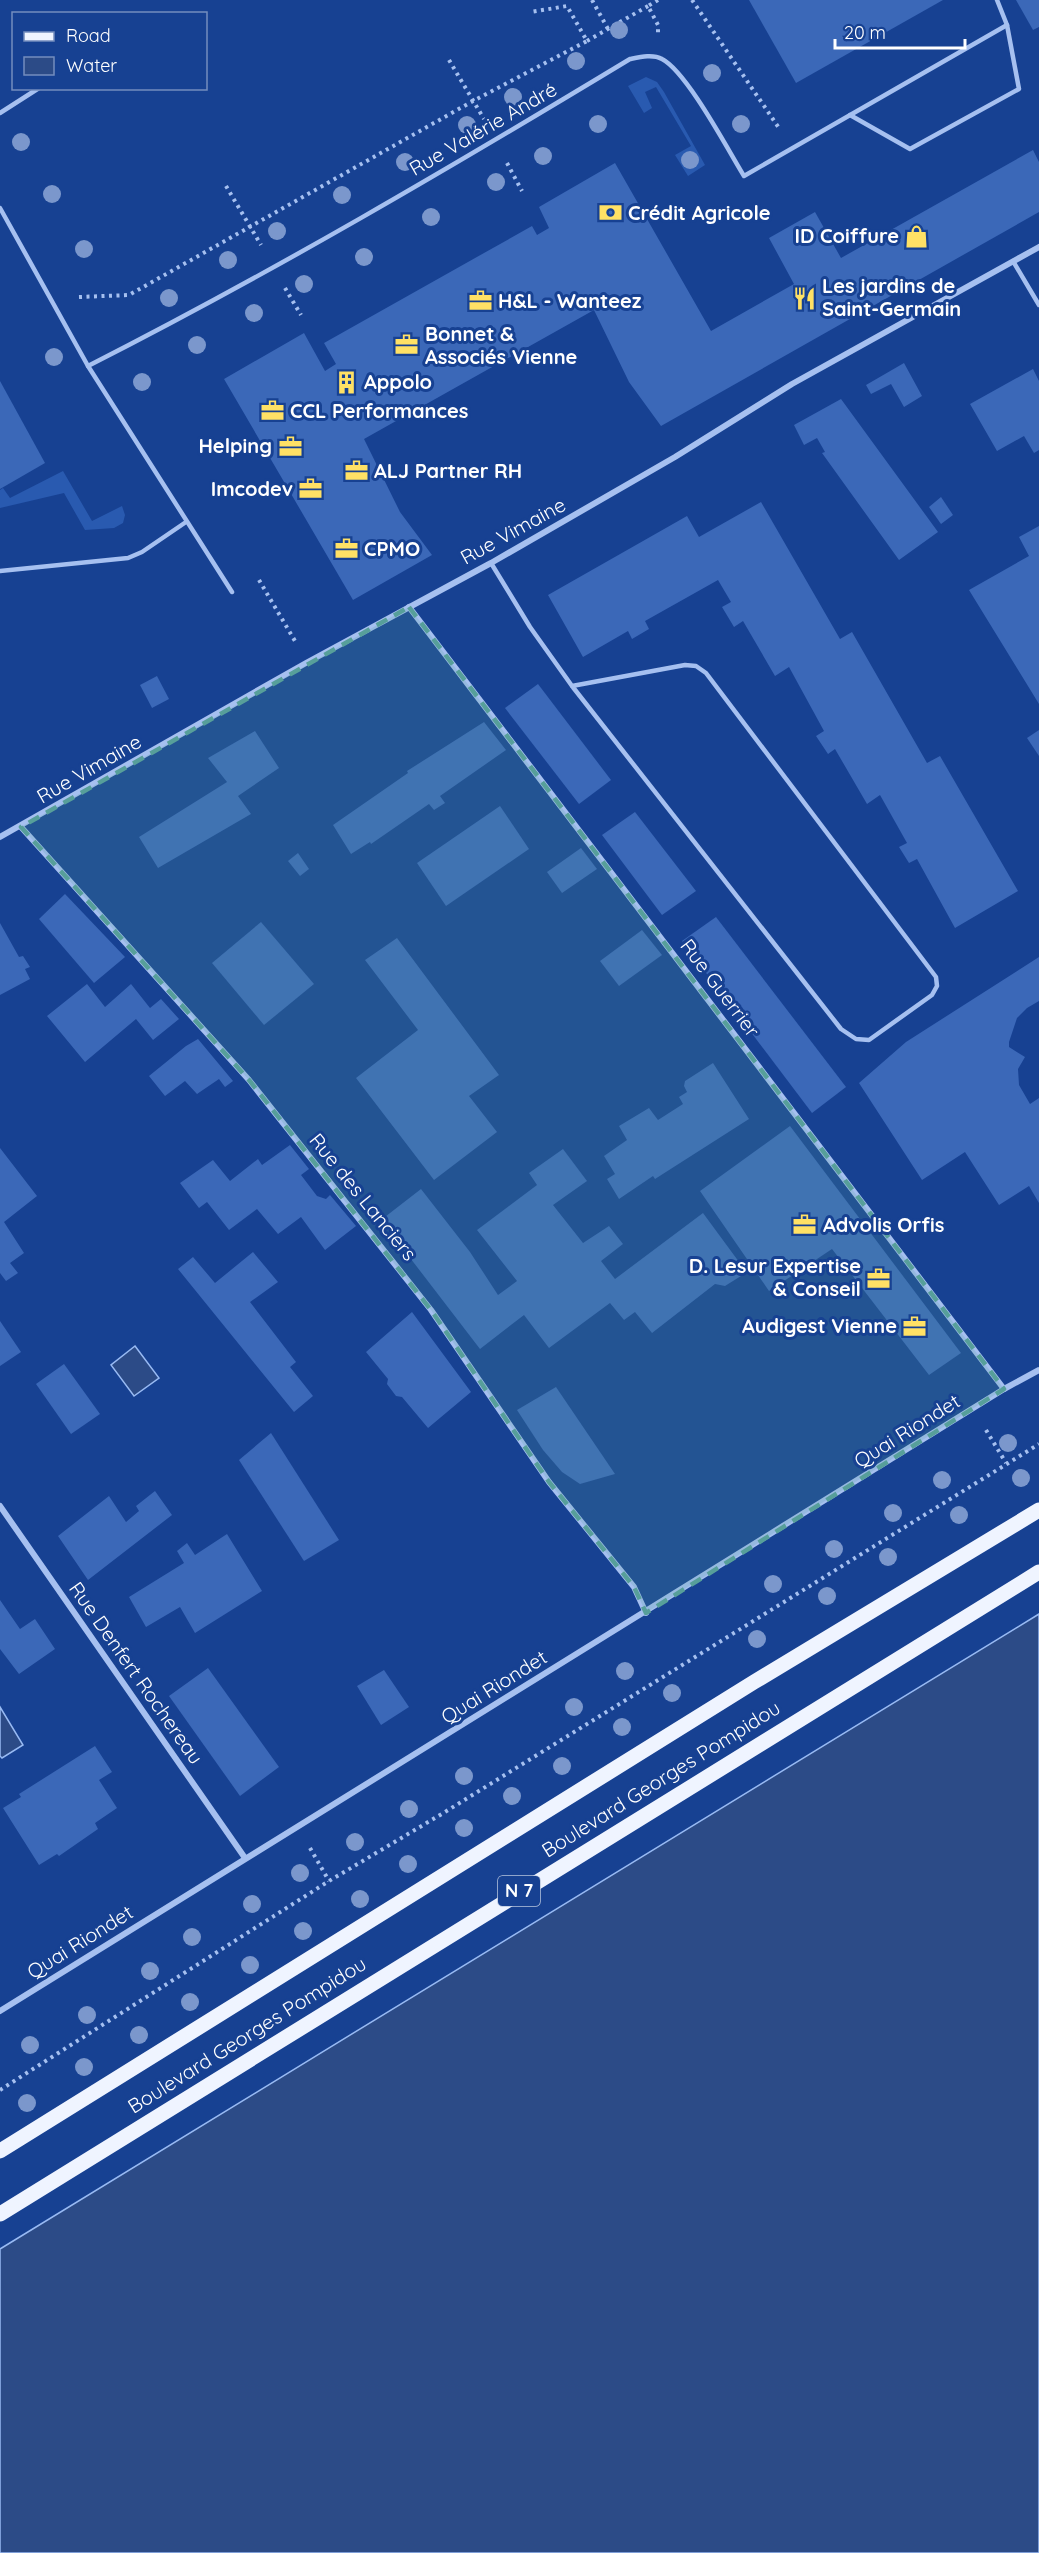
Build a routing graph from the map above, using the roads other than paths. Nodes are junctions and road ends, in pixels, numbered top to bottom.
1 (997, 0) edge
2 (1007, 25) junction
3 (36, 90) edge
4 (0, 113) edge
5 (850, 115) junction
6 (0, 208) edge
7 (1039, 247) edge
8 (1013, 261) junction
9 (1039, 305) edge
10 (88, 366) junction
11 (186, 522) junction
12 (491, 563) junction
13 (0, 571) edge
14 (232, 592) dead end
15 (409, 607) junction
16 (572, 686) junction
17 (21, 827) junction
18 (0, 837) edge
19 (1039, 1370) edge
20 (1004, 1389) junction
21 (0, 1506) edge
22 (1039, 1510) edge
23 (1039, 1572) edge
24 (646, 1613) junction
25 (245, 1858) junction
26 (0, 2011) edge
27 (0, 2151) edge
28 (0, 2214) edge

1 - 2 lane
2 - 5 lane
2 - 5 lane
3 - 4 lane
5 - 10 lane, Rue Valérie André
6 - 10 lane
7 - 8 street, Rue Vimaine
8 - 9 lane
8 - 12 street, Rue Vimaine
10 - 11 lane
11 - 13 lane
11 - 14 lane
12 - 15 street, Rue Vimaine
12 - 16 lane
15 - 17 street, Rue Vimaine
15 - 20 street, Rue Guerrier
16 - 16 lane
17 - 18 street, Rue Vimaine
17 - 24 street, Rue des Lanciers
19 - 20 street, Quai Riondet
20 - 24 street, Quai Riondet
21 - 25 street, Rue Denfert Rochereau
22 - 27 main road, Boulevard Georges Pompidou / N 7
23 - 28 main road, Boulevard Georges Pompidou / N 7
24 - 25 street, Quai Riondet
25 - 26 street, Quai Riondet

